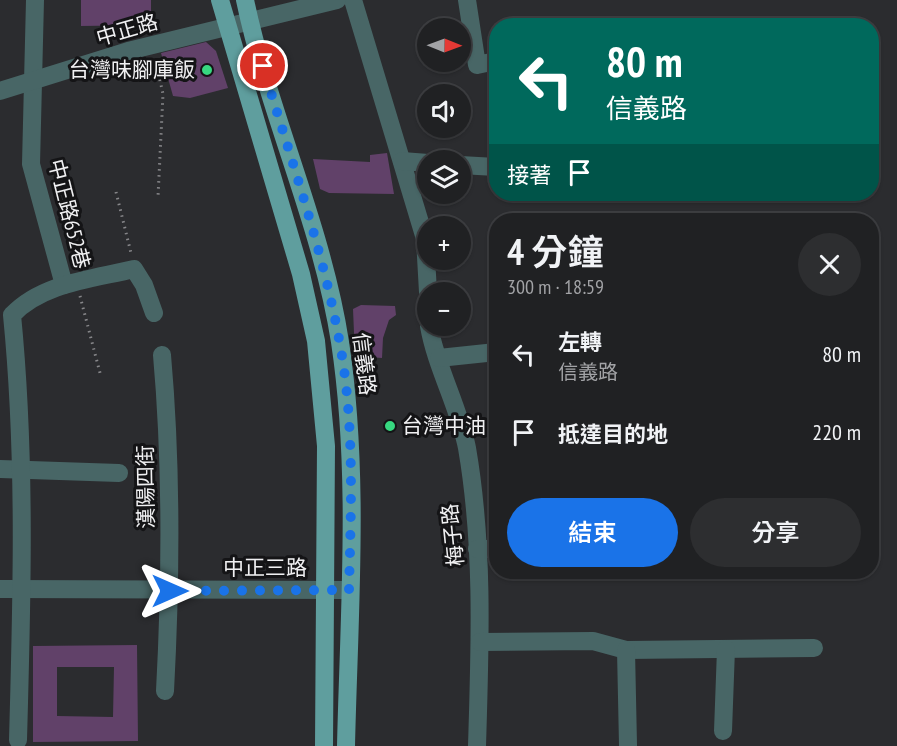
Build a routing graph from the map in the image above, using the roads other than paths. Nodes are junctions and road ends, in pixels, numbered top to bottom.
1 (35, 0) edge
2 (220, 0) edge
3 (245, 0) edge
4 (337, 0) edge
5 (352, 0) edge
6 (467, 0) edge
7 (318, 2) edge
8 (249, 21) junction
9 (228, 26) junction
10 (489, 62) edge
11 (33, 82) junction
12 (0, 91) edge
13 (402, 161) junction
14 (417, 162) edge
15 (471, 166) edge
16 (489, 167) edge
17 (428, 282) edge
18 (70, 284) junction
19 (154, 313) dead end
20 (432, 336) edge
21 (489, 353) edge
22 (162, 355) dead end
23 (439, 358) junction
24 (0, 469) edge
25 (20, 470) junction
26 (119, 473) dead end
27 (477, 549) junction
28 (489, 549) edge
29 (0, 588) edge
30 (22, 589) junction
31 (349, 590) junction
32 (170, 591) junction
33 (324, 591) junction
34 (480, 642) junction
35 (814, 648) dead end
36 (726, 649) junction
37 (626, 650) junction
38 (165, 691) dead end
39 (723, 731) dead end
40 (18, 740) dead end
41 (628, 745) edge
42 (324, 746) edge
43 (346, 746) edge
44 (477, 746) edge

1 - 11 street, 中正路652巷
2 - 9 main road
3 - 8 main road, 信義路
4 - 7 street, 中正路
5 - 13 street
6 - 10 street
7 - 8 street, 中正路
8 - 9 street, 中正路
8 - 31 main road, 信義路
9 - 11 street, 中正路
9 - 33 main road
11 - 12 street, 中正路
11 - 18 street, 中正路652巷
13 - 14 street
13 - 17 street
15 - 16 street
18 - 19 street
18 - 25 street
20 - 23 street, 梅子路
21 - 23 street
22 - 32 street, 漢陽四街
23 - 27 street, 梅子路
24 - 25 street
25 - 26 street
25 - 30 street
27 - 28 street
27 - 34 street, 梅子路
29 - 30 street, 中正三路
30 - 32 street, 中正三路
30 - 40 street
31 - 33 street, 中正三路
31 - 43 main road, 信義路
32 - 33 street, 中正三路
32 - 38 street, 漢陽四街
33 - 42 main road
34 - 37 street
34 - 44 street, 梅子路
35 - 36 street
36 - 37 street
36 - 39 street
37 - 41 street

